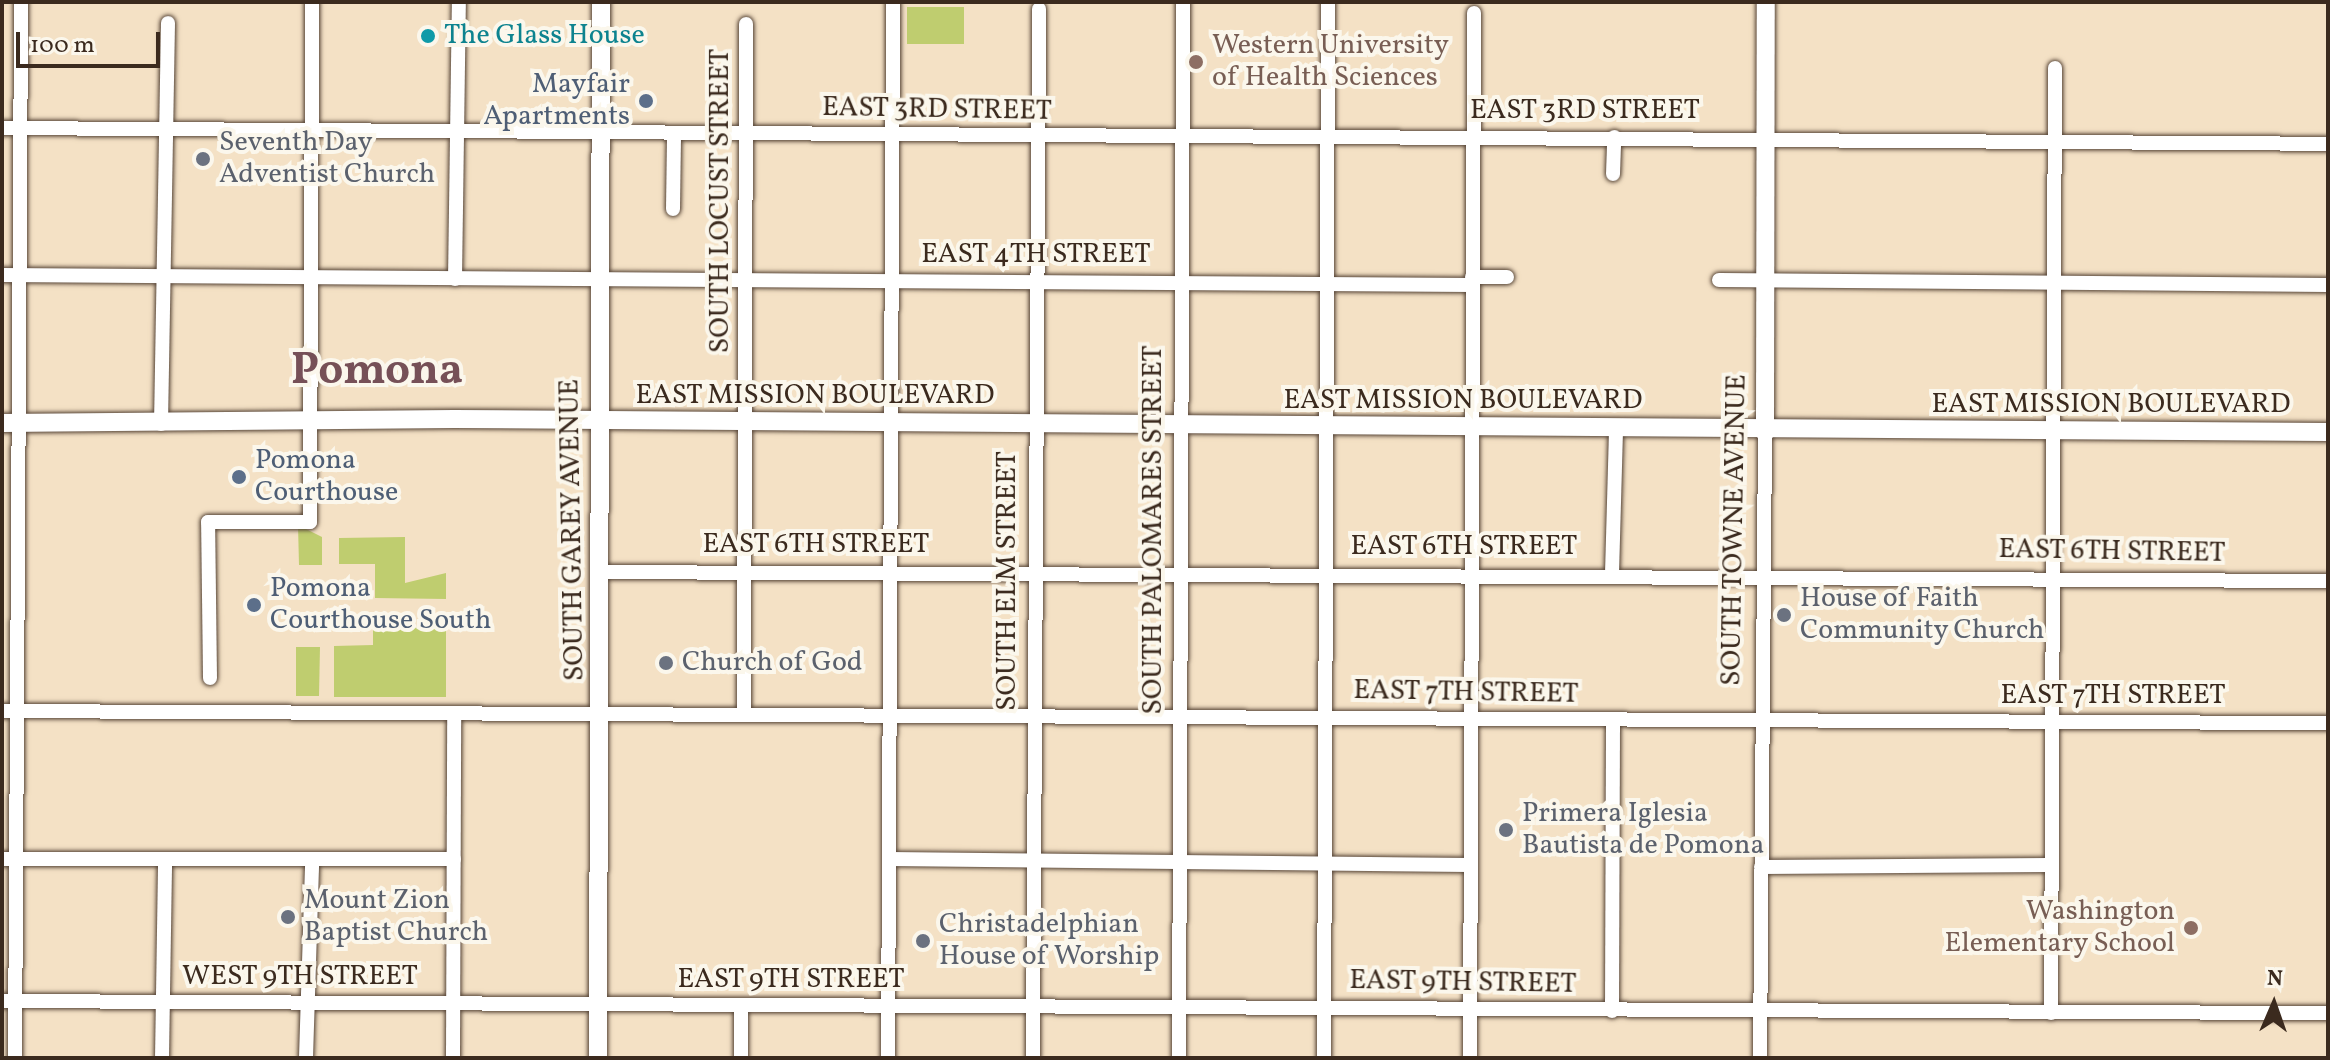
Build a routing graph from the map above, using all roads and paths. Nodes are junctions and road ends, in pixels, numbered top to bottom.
1 (21, 2) edge
2 (312, 2) edge
3 (459, 2) edge
4 (601, 2) edge
5 (893, 2) edge
6 (1183, 2) edge
7 (1328, 2) edge
8 (1766, 2) edge
9 (1039, 9) dead end
10 (1474, 13) dead end
11 (168, 23) dead end
12 (746, 24) dead end
13 (2055, 68) dead end
14 (168, 127) junction
15 (2, 128) edge
16 (19, 128) junction
17 (311, 130) junction
18 (456, 131) junction
19 (674, 134) junction
20 (748, 134) junction
21 (601, 135) junction
22 (891, 135) junction
23 (1327, 136) junction
24 (1472, 136) junction
25 (1039, 137) junction
26 (1614, 137) junction
27 (1765, 138) junction
28 (1183, 139) junction
29 (2054, 140) junction
30 (2328, 144) edge
31 (1613, 174) dead end
32 (673, 209) dead end
33 (2, 275) edge
34 (22, 276) junction
35 (164, 277) junction
36 (1507, 277) dead end
37 (311, 278) junction
38 (455, 279) junction
39 (1765, 279) junction
40 (600, 280) junction
41 (890, 280) junction
42 (1719, 280) dead end
43 (1037, 281) junction
44 (1472, 281) junction
45 (747, 282) junction
46 (1182, 282) junction
47 (2052, 282) junction
48 (1326, 284) junction
49 (2328, 285) edge
50 (598, 421) junction
51 (11, 423) edge
52 (161, 424) junction
53 (311, 424) junction
54 (749, 425) junction
55 (1035, 425) junction
56 (1179, 425) junction
57 (888, 426) junction
58 (1471, 428) junction
59 (1327, 429) junction
60 (1616, 430) junction
61 (2328, 432) edge
62 (1765, 433) junction
63 (2054, 434) junction
64 (9, 566) edge
65 (747, 568) junction
66 (599, 572) junction
67 (889, 572) junction
68 (1036, 572) junction
69 (1178, 572) junction
70 (1326, 572) junction
71 (1471, 572) junction
72 (1612, 574) junction
73 (1764, 575) junction
74 (2053, 577) junction
75 (2328, 581) edge
76 (210, 678) dead end
77 (9, 711) edge
78 (454, 713) junction
79 (744, 714) junction
80 (603, 715) junction
81 (888, 716) junction
82 (1179, 716) junction
83 (1033, 717) junction
84 (1325, 717) junction
85 (1471, 719) junction
86 (1613, 720) junction
87 (1761, 720) junction
88 (2052, 722) junction
89 (2328, 723) edge
90 (10, 859) edge
91 (454, 859) junction
92 (889, 859) junction
93 (165, 860) junction
94 (1032, 861) junction
95 (312, 862) junction
96 (1180, 864) junction
97 (1323, 864) junction
98 (1469, 865) junction
99 (2049, 865) junction
100 (1761, 867) junction
101 (8, 1001) edge
102 (164, 1003) junction
103 (598, 1003) junction
104 (453, 1004) junction
105 (308, 1005) junction
106 (887, 1006) junction
107 (741, 1007) junction
108 (1034, 1007) junction
109 (1324, 1008) junction
110 (1179, 1010) junction
111 (1471, 1010) junction
112 (1612, 1011) junction
113 (1760, 1012) junction
114 (2051, 1013) junction
115 (2328, 1013) edge
116 (15, 1058) edge
117 (162, 1058) edge
118 (306, 1058) edge
119 (453, 1058) edge
120 (598, 1058) edge
121 (741, 1058) edge
122 (888, 1058) edge
123 (1033, 1058) edge
124 (1179, 1058) edge
125 (1324, 1058) edge
126 (1470, 1058) edge
127 (1760, 1058) edge

1 - 16 street
2 - 17 street
3 - 18 street
4 - 21 main road, SOUTH GAREY AVENUE
5 - 22 street
6 - 28 street, SOUTH PALOMARES STREET
7 - 23 street
8 - 27 main road, SOUTH TOWNE AVENUE
9 - 25 street, SOUTH ELM STREET
10 - 24 street
11 - 14 street
12 - 20 street, SOUTH LOCUST STREET
13 - 29 street
14 - 16 street, EAST 3RD STREET
14 - 17 street, EAST 3RD STREET
14 - 35 street
15 - 16 street, EAST 3RD STREET
16 - 34 street
17 - 18 street, EAST 3RD STREET
17 - 37 street
18 - 21 street, EAST 3RD STREET
18 - 38 street
19 - 20 street, EAST 3RD STREET
19 - 21 street, EAST 3RD STREET
19 - 32 street
20 - 22 street, EAST 3RD STREET
20 - 45 street, SOUTH LOCUST STREET
21 - 40 main road, SOUTH GAREY AVENUE
22 - 25 street, EAST 3RD STREET
22 - 41 street
23 - 24 street, EAST 3RD STREET
23 - 28 street, EAST 3RD STREET
23 - 48 street
24 - 26 street, EAST 3RD STREET
24 - 44 street
25 - 28 street, EAST 3RD STREET
25 - 43 street, SOUTH ELM STREET
26 - 27 street, EAST 3RD STREET
26 - 31 street
27 - 29 street, EAST 3RD STREET
27 - 39 main road, SOUTH TOWNE AVENUE
28 - 46 street, SOUTH PALOMARES STREET
29 - 30 street, EAST 3RD STREET
29 - 47 street
33 - 34 street, EAST 4TH STREET
34 - 35 street, EAST 4TH STREET
34 - 51 street
35 - 37 street, EAST 4TH STREET
35 - 52 street
36 - 44 street, EAST 4TH STREET
37 - 38 street, EAST 4TH STREET
37 - 53 street
38 - 40 street, EAST 4TH STREET
39 - 42 street
39 - 47 street
39 - 62 main road, SOUTH TOWNE AVENUE
40 - 45 street, EAST 4TH STREET
40 - 50 main road, SOUTH GAREY AVENUE
41 - 43 street, EAST 4TH STREET
41 - 45 street, EAST 4TH STREET
41 - 57 street
43 - 46 street, EAST 4TH STREET
43 - 55 street, SOUTH ELM STREET
44 - 48 street, EAST 4TH STREET
44 - 58 street
45 - 54 street, SOUTH LOCUST STREET
46 - 48 street, EAST 4TH STREET
46 - 56 street, SOUTH PALOMARES STREET
47 - 49 street
47 - 63 street
48 - 59 street
50 - 53 main road, EAST MISSION BOULEVARD
50 - 54 main road, EAST MISSION BOULEVARD
50 - 66 main road, SOUTH GAREY AVENUE
51 - 52 main road, EAST MISSION BOULEVARD
51 - 64 street
52 - 53 main road, EAST MISSION BOULEVARD
53 - 76 street
54 - 57 main road, EAST MISSION BOULEVARD
54 - 65 street, SOUTH LOCUST STREET
55 - 56 main road, EAST MISSION BOULEVARD
55 - 57 main road, EAST MISSION BOULEVARD
55 - 68 street, SOUTH ELM STREET
56 - 59 main road, EAST MISSION BOULEVARD
56 - 69 street, SOUTH PALOMARES STREET
57 - 67 street
58 - 59 main road, EAST MISSION BOULEVARD
58 - 60 main road, EAST MISSION BOULEVARD
58 - 71 street
59 - 70 street
60 - 62 main road, EAST MISSION BOULEVARD
60 - 72 street
61 - 63 main road, EAST MISSION BOULEVARD
62 - 63 main road, EAST MISSION BOULEVARD
62 - 73 street, SOUTH TOWNE AVENUE
63 - 74 street
64 - 77 street
65 - 66 street, EAST 6TH STREET
65 - 67 street, EAST 6TH STREET
65 - 79 street, SOUTH LOCUST STREET
66 - 80 main road, SOUTH GAREY AVENUE
67 - 68 street, EAST 6TH STREET
67 - 81 street
68 - 69 street, EAST 6TH STREET
68 - 83 street, SOUTH ELM STREET
69 - 70 street, EAST 6TH STREET
69 - 82 street, SOUTH PALOMARES STREET
70 - 71 street, EAST 6TH STREET
70 - 84 street
71 - 72 street, EAST 6TH STREET
71 - 85 street
72 - 73 street, EAST 6TH STREET
73 - 74 street, EAST 6TH STREET
73 - 87 street, SOUTH TOWNE AVENUE
74 - 75 street, EAST 6TH STREET
74 - 88 street
77 - 78 street, EAST 7TH STREET
77 - 90 street
78 - 80 street, EAST 7TH STREET
78 - 91 street
79 - 80 street, EAST 7TH STREET
79 - 81 street, EAST 7TH STREET
80 - 103 main road, SOUTH GAREY AVENUE
81 - 83 street, EAST 7TH STREET
81 - 92 street
82 - 83 street, EAST 7TH STREET
82 - 84 street, EAST 7TH STREET
82 - 96 street, SOUTH PALOMARES STREET
83 - 94 street, SOUTH ELM STREET
84 - 85 street, EAST 7TH STREET
84 - 97 street
85 - 86 street, EAST 7TH STREET
85 - 98 street
86 - 87 street, EAST 7TH STREET
86 - 112 street
87 - 88 street, EAST 7TH STREET
87 - 100 street, SOUTH TOWNE AVENUE
88 - 89 street, EAST 7TH STREET
88 - 99 street
90 - 93 street
90 - 101 street
91 - 95 street
91 - 104 street
92 - 94 street
92 - 106 street
93 - 95 street
93 - 102 street
94 - 96 street
94 - 108 street, SOUTH ELM STREET
95 - 105 street
96 - 97 street
96 - 110 street, SOUTH PALOMARES STREET
97 - 98 street
97 - 109 street
98 - 111 street
99 - 100 street
99 - 114 street
100 - 113 street, SOUTH TOWNE AVENUE
101 - 102 street, WEST 9TH STREET
101 - 116 street
102 - 105 street, WEST 9TH STREET
102 - 117 street
103 - 104 street, WEST 9TH STREET
103 - 107 street, EAST 9TH STREET
103 - 120 main road, SOUTH GAREY AVENUE
104 - 105 street, WEST 9TH STREET
104 - 119 street
105 - 118 street
106 - 107 street, EAST 9TH STREET
106 - 108 street, EAST 9TH STREET
106 - 122 street
107 - 121 street
108 - 110 street, EAST 9TH STREET
108 - 123 street, SOUTH ELM STREET
109 - 110 street, EAST 9TH STREET
109 - 111 street, EAST 9TH STREET
109 - 125 street
110 - 124 street, SOUTH PALOMARES STREET
111 - 112 street, EAST 9TH STREET
111 - 126 street
112 - 113 street, EAST 9TH STREET
113 - 114 street, EAST 9TH STREET
113 - 127 street, SOUTH TOWNE AVENUE
114 - 115 street, EAST 9TH STREET

